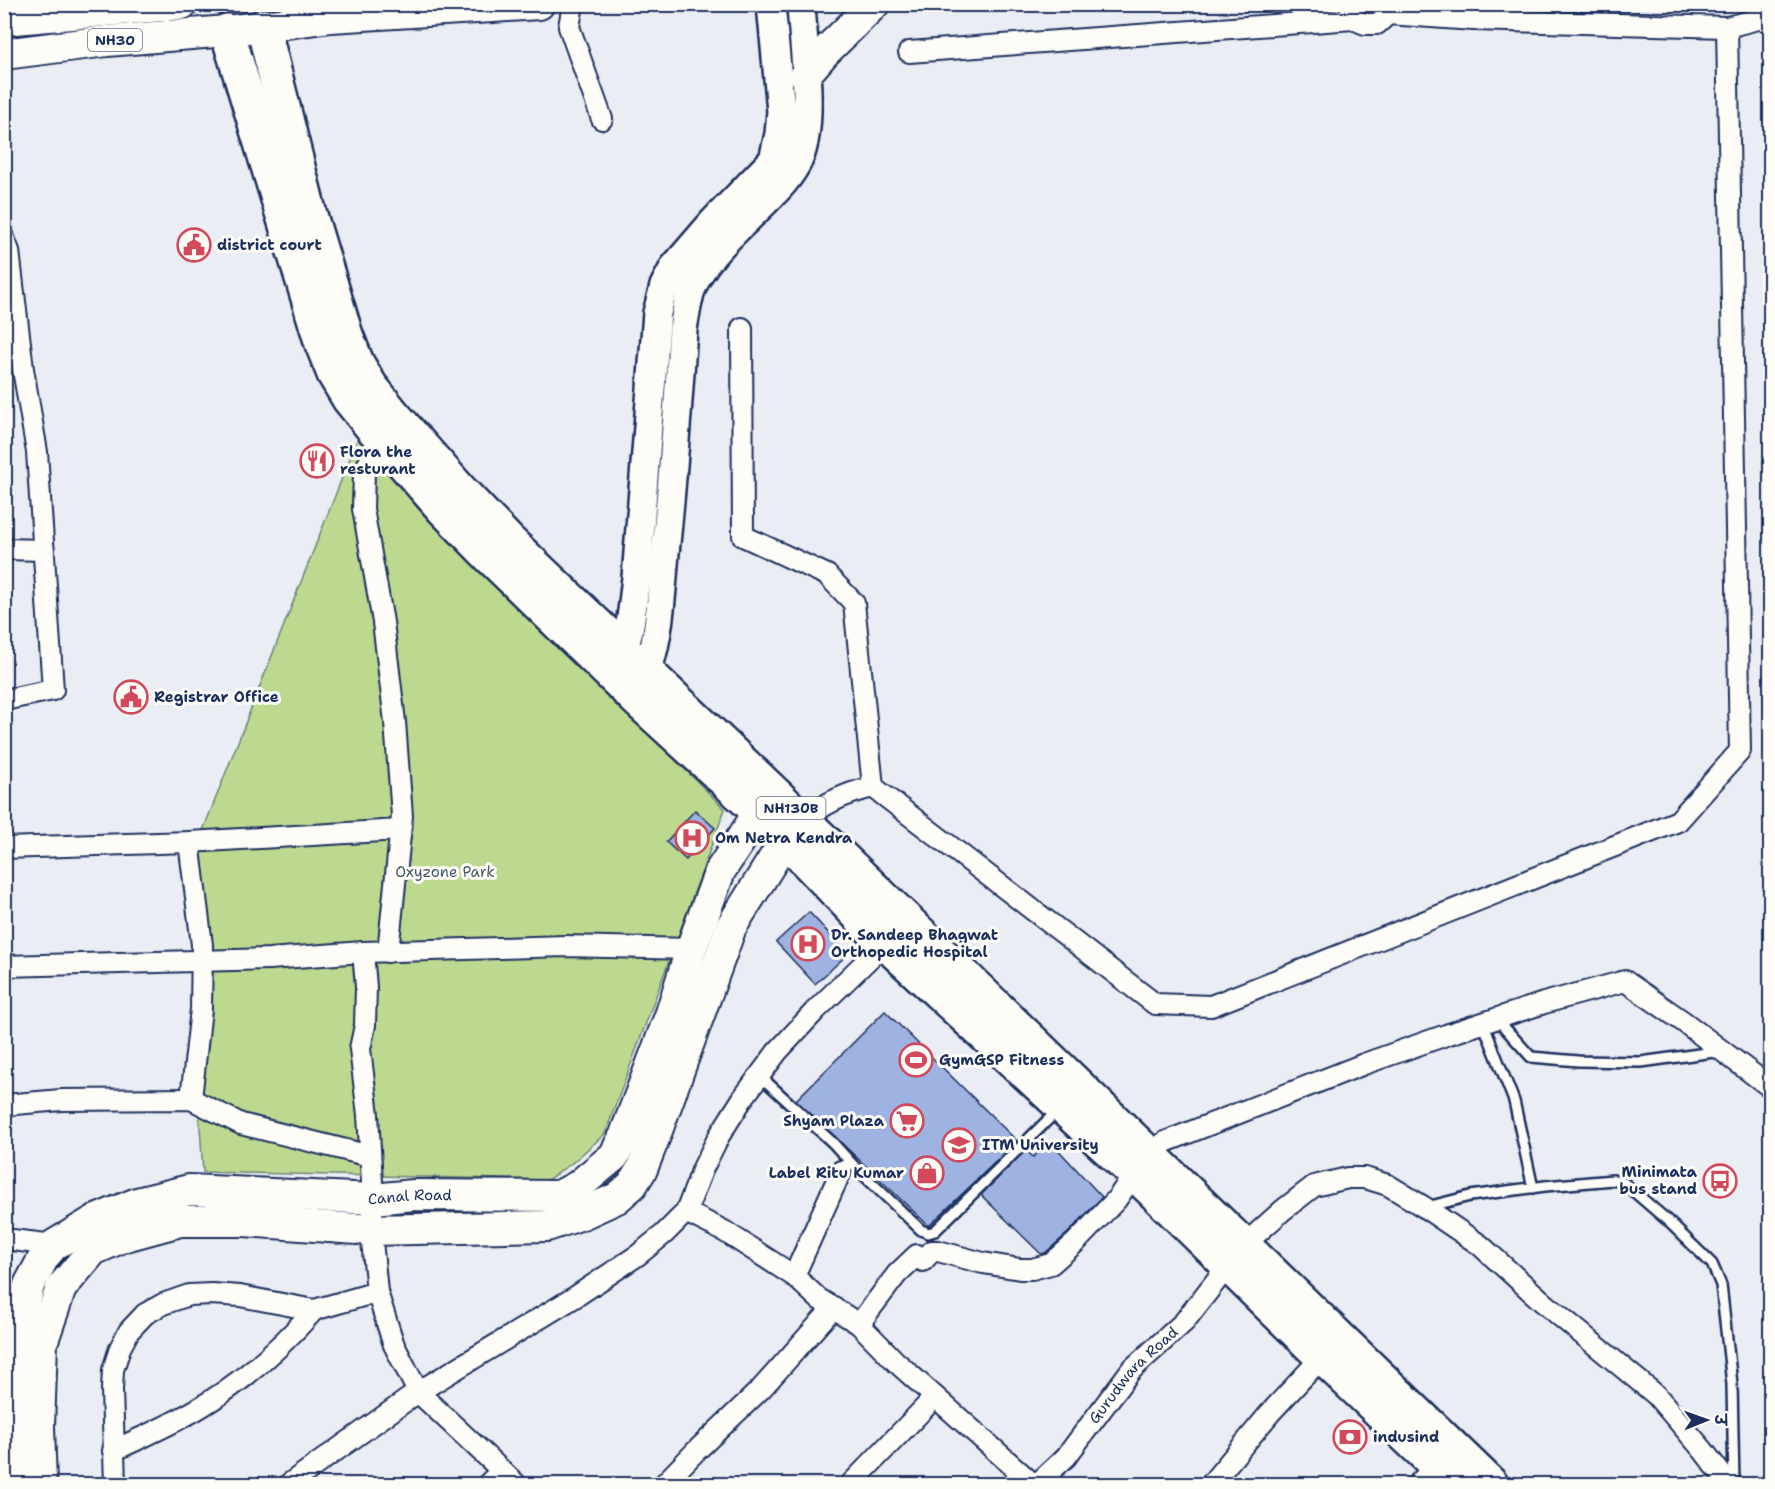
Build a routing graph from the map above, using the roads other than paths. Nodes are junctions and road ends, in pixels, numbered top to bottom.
1 (182, 4) edge
2 (539, 4) edge
3 (573, 4) edge
4 (771, 4) edge
5 (801, 4) edge
6 (874, 4) edge
7 (121, 7) edge
8 (1388, 9) edge
9 (1352, 12) edge
10 (4, 20) edge
11 (1770, 21) edge
12 (263, 26) junction
13 (1727, 27) junction
14 (227, 31) junction
15 (909, 52) dead end
16 (4, 54) edge
17 (805, 75) junction
18 (603, 119) dead end
19 (4, 238) edge
20 (742, 328) dead end
21 (397, 439) junction
22 (4, 549) edge
23 (44, 550) junction
24 (630, 675) junction
25 (4, 700) edge
26 (873, 787) junction
27 (767, 803) junction
28 (400, 830) junction
29 (795, 830) junction
30 (189, 842) junction
31 (4, 848) edge
32 (885, 943) junction
33 (691, 949) junction
34 (363, 952) junction
35 (388, 952) junction
36 (202, 961) junction
37 (4, 966) edge
38 (1490, 1021) junction
39 (1723, 1051) junction
40 (760, 1076) junction
41 (1770, 1087) edge
42 (191, 1099) junction
43 (4, 1105) edge
44 (1062, 1107) junction
45 (370, 1156) junction
46 (1141, 1164) junction
47 (841, 1171) dead end
48 (1533, 1188) junction
49 (373, 1199) junction
50 (1424, 1207) junction
51 (686, 1212) junction
52 (370, 1230) junction
53 (4, 1239) edge
54 (54, 1245) junction
55 (1236, 1255) junction
56 (794, 1276) junction
57 (377, 1292) junction
58 (834, 1307) junction
59 (314, 1310) junction
60 (859, 1324) junction
61 (1322, 1357) junction
62 (418, 1392) junction
63 (935, 1397) junction
64 (113, 1451) junction
65 (495, 1478) edge
66 (1437, 1478) edge
67 (13, 1482) edge
68 (41, 1485) edge
69 (115, 1485) edge
70 (289, 1485) edge
71 (516, 1485) edge
72 (664, 1485) edge
73 (851, 1485) edge
74 (1035, 1485) edge
75 (1211, 1485) edge
76 (1491, 1485) edge
77 (1729, 1485) edge
78 (1734, 1485) edge

1 - 7 main road, NH30
2 - 12 main road, NH30
3 - 18 street
4 - 24 street
5 - 17 street
6 - 17 main road
7 - 10 main road, NH30
8 - 9 street
8 - 13 street
9 - 15 street
11 - 13 street
12 - 14 main road, NH30
12 - 21 highway, NH130B
13 - 26 street
14 - 16 main road, NH30
14 - 21 highway, NH130B
17 - 24 street
19 - 23 street
20 - 26 street
21 - 24 highway, NH130B
21 - 28 street
22 - 23 street
23 - 25 street
24 - 27 highway, NH130B
26 - 29 street
27 - 29 highway, NH130B
27 - 33 main road, Canal Road
28 - 30 street
28 - 35 street
29 - 32 highway, NH130B
29 - 46 highway, NH130B
29 - 52 main road, Canal Road
30 - 31 street
30 - 36 street
32 - 40 street
32 - 44 highway, NH130B
33 - 35 street
33 - 49 main road, Canal Road
34 - 35 street
34 - 36 street
34 - 45 street
36 - 37 street
36 - 42 street
38 - 39 lane
38 - 39 street
38 - 46 street
38 - 48 lane
39 - 41 street
40 - 44 lane
40 - 51 street
42 - 43 street
42 - 45 street
44 - 46 highway, NH130B
45 - 49 street
46 - 55 highway, NH130B
46 - 60 street
47 - 56 street
48 - 50 lane
48 - 78 lane
49 - 52 street
49 - 54 main road, Canal Road
50 - 55 street, Gurudwara Road
50 - 77 street, Gurudwara Road
51 - 56 street
51 - 62 street
52 - 57 street
52 - 68 main road, Canal Road
53 - 54 street
54 - 67 main road, Canal Road
55 - 61 highway, NH130B
55 - 74 street, Gurudwara Road
55 - 76 highway, NH130B
56 - 58 street
57 - 59 street
57 - 62 street
58 - 60 street
58 - 72 street
59 - 64 street
59 - 64 street
60 - 63 street
61 - 66 highway, NH130B
61 - 75 street
62 - 65 street
62 - 70 street
63 - 73 street
63 - 74 street
64 - 69 street
65 - 71 street

